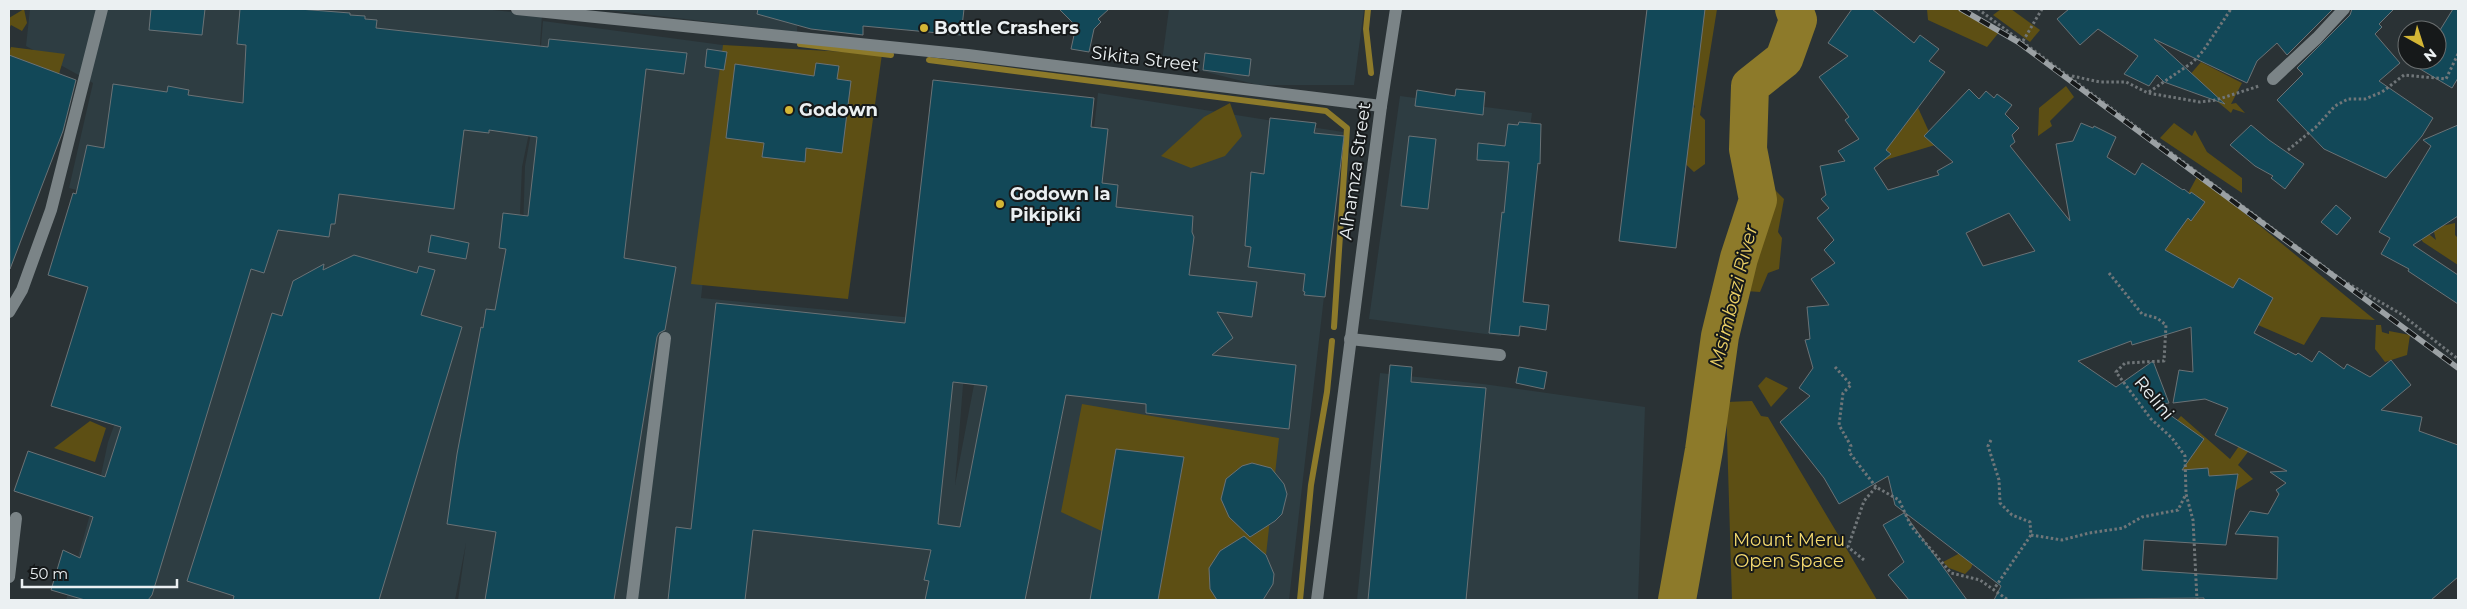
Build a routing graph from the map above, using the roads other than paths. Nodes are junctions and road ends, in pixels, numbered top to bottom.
1 (102, 9) edge
2 (517, 9) edge
3 (1396, 9) edge
4 (2344, 9) edge
5 (2273, 79) road end
6 (1380, 106) junction
7 (9, 312) edge
8 (665, 338) dead end
9 (1350, 339) junction
10 (1500, 355) dead end
11 (16, 518) dead end
12 (9, 577) edge
13 (632, 600) edge
14 (1317, 600) edge

1 - 7 street
2 - 6 street, Sikita Street
3 - 6 street, Alhamza Street
4 - 5 street
6 - 9 street, Alhamza Street
8 - 13 street
9 - 10 street
9 - 14 street, Alhamza Street
11 - 12 street

